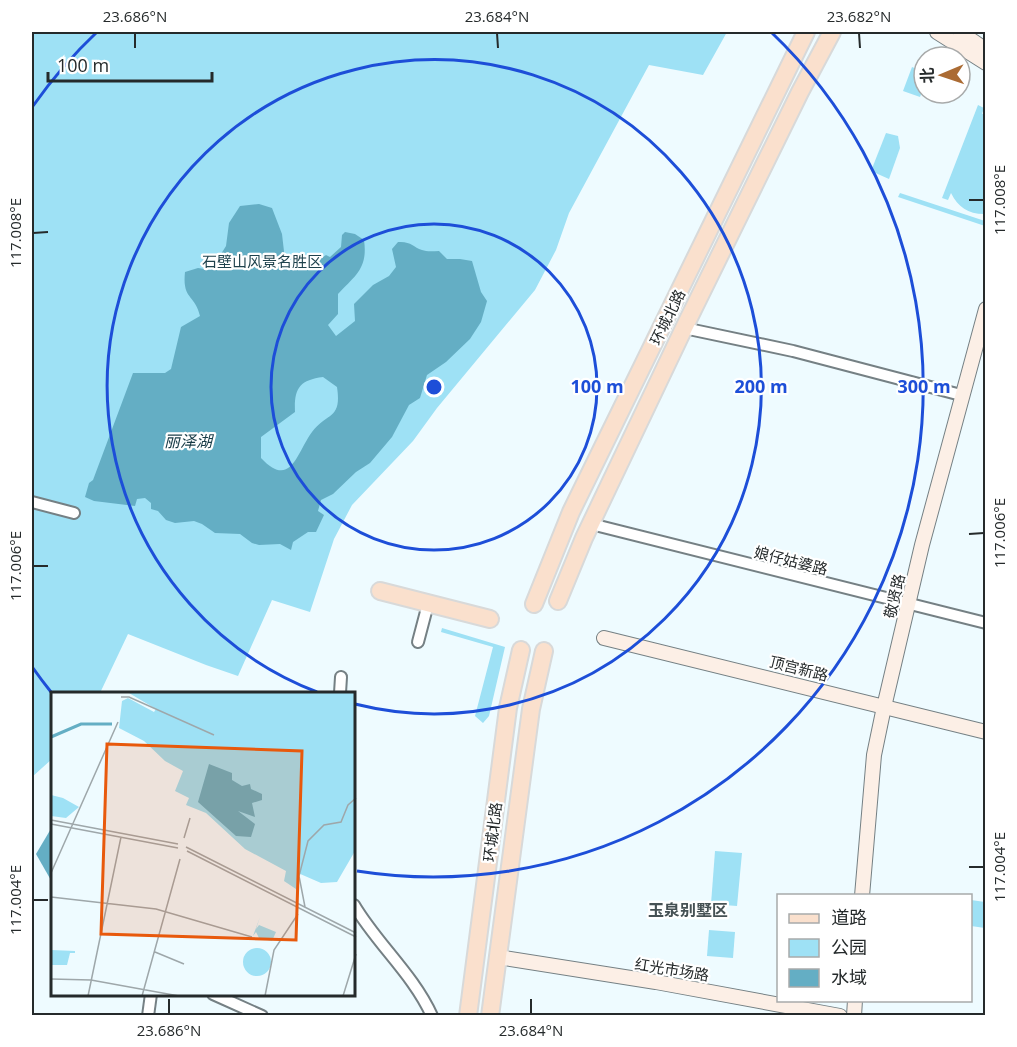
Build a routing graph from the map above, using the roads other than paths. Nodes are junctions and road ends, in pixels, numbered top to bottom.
1 (806, 32) edge
2 (832, 32) edge
3 (937, 32) edge
4 (960, 32) edge
5 (986, 50) edge
6 (986, 63) edge
7 (986, 309) edge
8 (684, 328) junction
9 (961, 395) junction
10 (32, 502) edge
11 (74, 513) dead end
12 (591, 524) junction
13 (380, 591) dead end
14 (558, 601) dead end
15 (428, 604) junction
16 (534, 604) dead end
17 (909, 605) junction
18 (490, 619) dead end
19 (986, 623) edge
20 (604, 638) dead end
21 (418, 642) dead end
22 (521, 650) dead end
23 (544, 651) dead end
24 (341, 677) dead end
25 (340, 692) edge
26 (884, 706) junction
27 (986, 732) edge
28 (862, 894) edge
29 (356, 908) edge
30 (498, 957) junction
31 (151, 996) edge
32 (217, 996) edge
33 (148, 1016) edge
34 (262, 1016) edge
35 (432, 1016) edge
36 (468, 1016) edge
37 (490, 1016) edge
38 (840, 1016) edge

1 - 16 main road, 环城北路
2 - 8 main road, 环城北路
3 - 6 street
4 - 5 street
7 - 9 street, 敬贤路
8 - 9 street
8 - 12 main road, 环城北路
9 - 17 street, 敬贤路
10 - 11 street
12 - 14 main road, 环城北路
12 - 17 street, 娘仔姑婆路
13 - 15 main road
15 - 18 main road
15 - 21 street
17 - 19 street, 娘仔姑婆路
17 - 26 street, 敬贤路
20 - 26 street, 顶宫新路
22 - 36 main road, 环城北路
23 - 30 main road, 环城北路
24 - 25 street
26 - 27 street, 顶宫新路
26 - 28 street, 敬贤路
29 - 35 street
30 - 37 main road, 环城北路
30 - 38 street, 红光市场路
31 - 33 street
32 - 34 street

